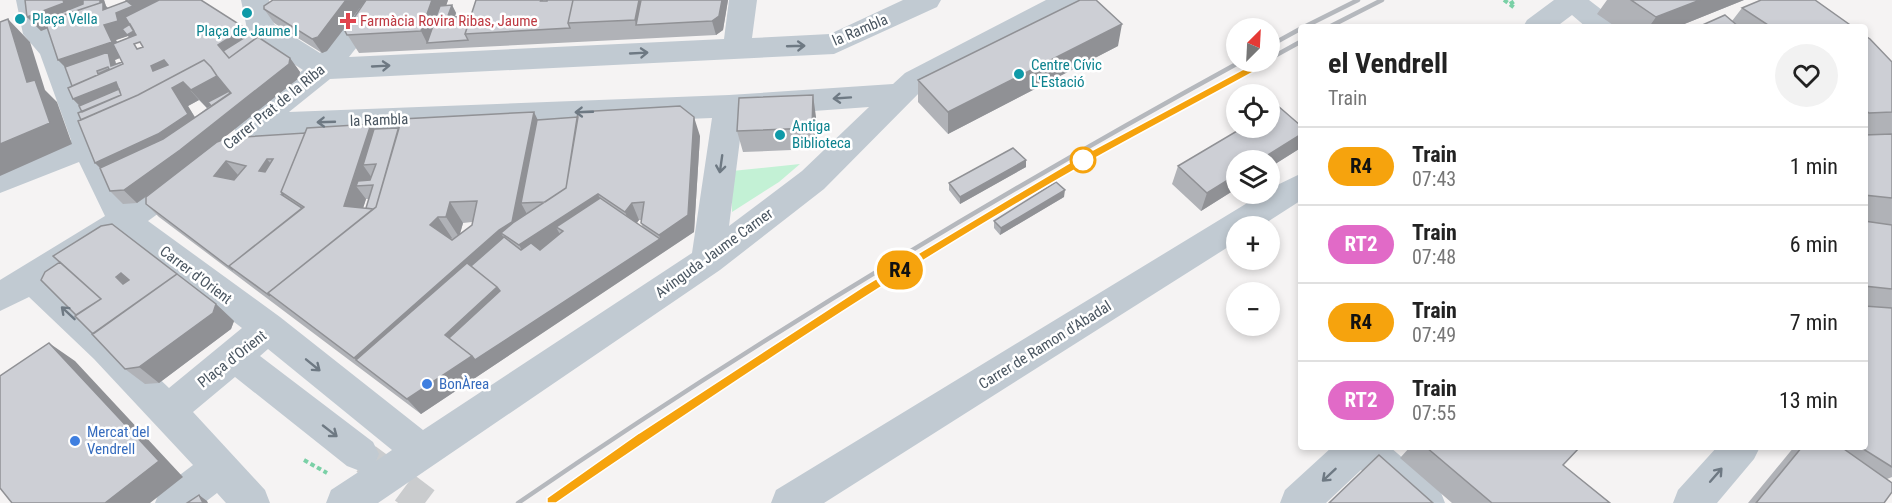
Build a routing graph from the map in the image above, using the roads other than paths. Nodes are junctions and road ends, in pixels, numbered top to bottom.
1 (255, 0) edge
2 (380, 0) edge
3 (743, 0) edge
4 (749, 0) edge
5 (927, 0) edge
6 (1066, 1) edge
7 (1572, 1) edge
8 (1527, 19) edge
9 (28, 20) edge
10 (1601, 24) edge
11 (738, 48) junction
12 (323, 69) junction
13 (900, 94) junction
14 (729, 106) junction
15 (253, 125) junction
16 (88, 146) junction
17 (0, 181) edge
18 (1292, 193) edge
19 (124, 221) junction
20 (708, 260) junction
21 (30, 277) junction
22 (0, 297) edge
23 (268, 328) junction
24 (234, 356) junction
25 (168, 411) junction
26 (1358, 450) edge
27 (1364, 450) edge
28 (1738, 450) edge
29 (422, 452) junction
30 (360, 454) tunnel mouth
31 (220, 467) junction
32 (338, 489) edge
33 (174, 503) edge
34 (251, 503) edge
35 (790, 503) edge
36 (1299, 503) edge
37 (1426, 503) edge
38 (1692, 503) edge

1 - 12 street
2 - 12 street, Carrer Prat de la Riba
3 - 4 street
3 - 11 street
11 -> 5 street, la Rambla
6 - 13 street, Avinguda Jaume Carner
7 - 8 street
7 - 10 street
9 - 16 street
12 -> 11 street, la Rambla
12 - 15 street, Carrer Prat de la Riba
13 -> 14 street, la Rambla
13 - 20 street, Avinguda Jaume Carner
14 -> 15 street, la Rambla
14 -> 20 street
15 - 19 street, Carrer Prat de la Riba
16 - 17 street
16 - 19 street
18 - 35 street, Carrer de Ramon d'Abadal
19 - 21 street, Carrer Prat de la Riba
19 - 23 street, Carrer d'Orient
20 - 29 street, Avinguda Jaume Carner
21 - 22 street, Carrer Prat de la Riba
25 -> 21 street
23 - 24 street, Plaça d'Orient
23 -> 29 street, Plaça d'Orient
24 - 25 street, Plaça d'Orient
24 -> 30 street
25 - 31 street
26 -> 36 street
27 - 37 street
38 -> 28 street
29 - 32 street, Avinguda Jaume Carner
31 - 33 street
31 - 34 street

